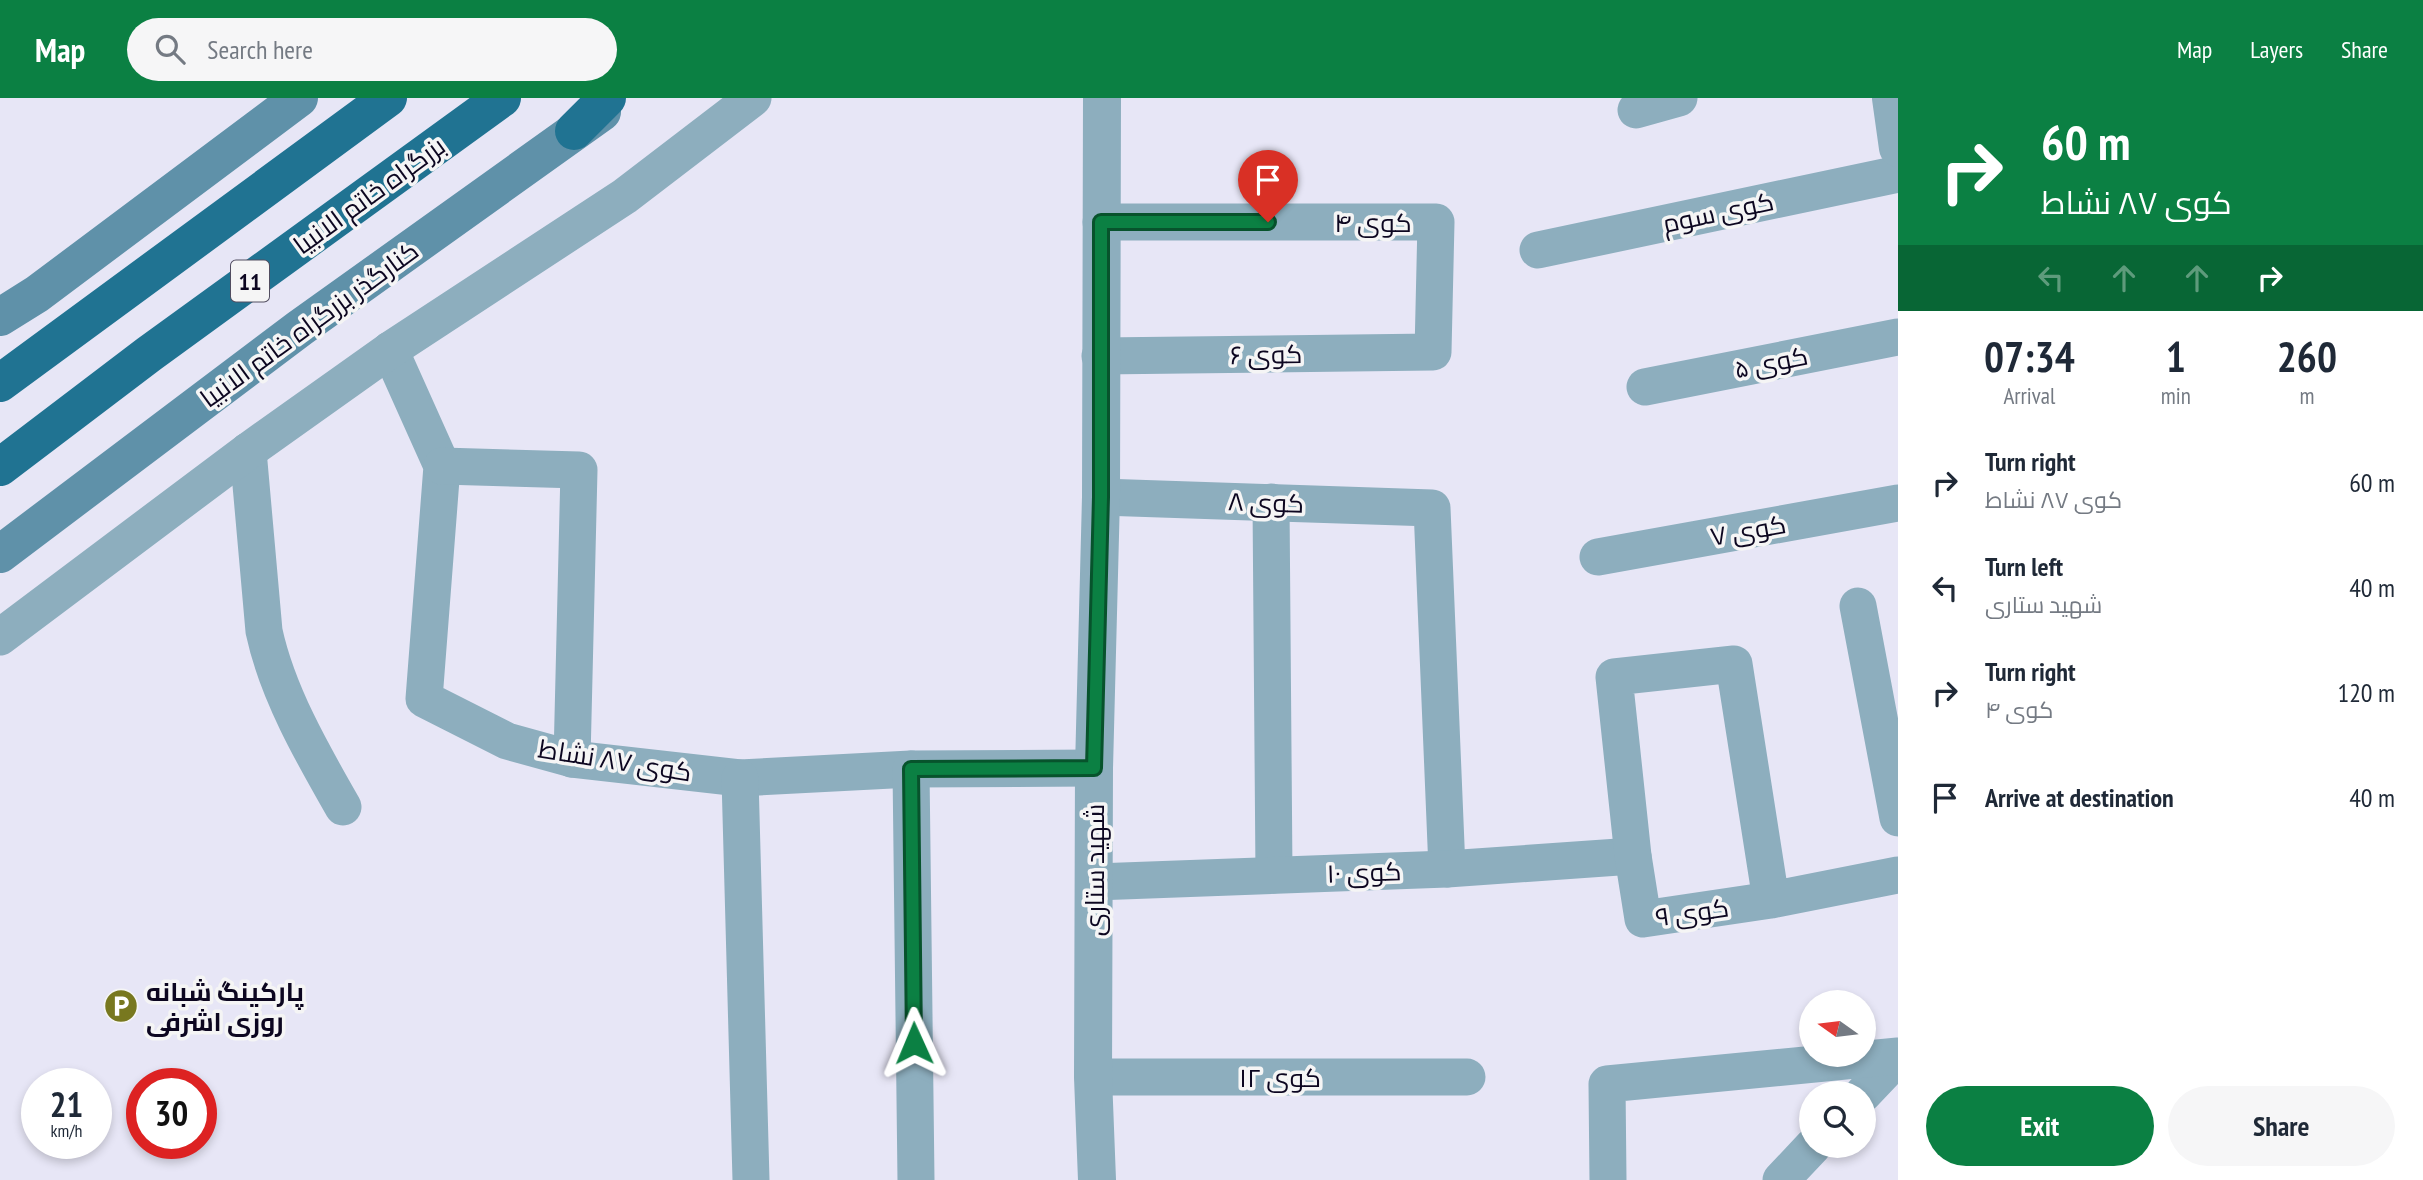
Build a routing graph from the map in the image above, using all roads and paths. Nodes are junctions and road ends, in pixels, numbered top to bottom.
1 (299, 98) edge
2 (388, 98) edge
3 (502, 98) edge
4 (607, 98) edge
5 (621, 98) edge
6 (753, 98) edge
7 (1102, 98) edge
8 (1679, 98) edge
9 (1891, 98) edge
10 (1636, 110) dead end
11 (574, 131) junction
12 (1898, 148) edge
13 (1898, 174) edge
14 (1101, 222) junction
15 (1538, 250) dead end
16 (37, 294) junction
17 (0, 302) edge
18 (0, 317) edge
19 (1898, 337) edge
20 (390, 351) junction
21 (1433, 352) joint
22 (1100, 356) junction
23 (0, 383) edge
24 (1645, 387) dead end
25 (248, 451) junction
26 (442, 466) junction
27 (0, 467) edge
28 (1101, 497) junction
29 (1271, 502) junction
30 (1898, 503) edge
31 (0, 554) edge
32 (1598, 557) dead end
33 (1858, 606) dead end
34 (0, 637) edge
35 (572, 758) junction
36 (1094, 768) junction
37 (911, 769) junction
38 (740, 778) junction
39 (343, 807) dead end
40 (1898, 818) edge
41 (1633, 856) junction
42 (1447, 869) junction
43 (1274, 875) junction
44 (1898, 875) edge
45 (1095, 882) junction
46 (1771, 900) junction
47 (1898, 1057) edge
48 (1093, 1077) junction
49 (1466, 1077) dead end
50 (1875, 1081) edge
51 (1802, 1158) edge
52 (751, 1180) edge
53 (916, 1180) edge
54 (1097, 1180) edge
55 (1608, 1180) edge
56 (1781, 1180) edge

1 - 16 main road
2 - 23 highway, 11
3 - 27 highway, بزرگراه خاتم الانبیا / 11
4 - 11 highway
5 - 11 main road, کنارگذر بزرگراه خاتم الانبیا
6 - 20 street
7 - 14 street, شهید ستاری
8 - 10 street
9 - 12 street
11 - 31 main road, کنارگذر بزرگراه خاتم الانبیا
13 - 15 street, کوی سوم
14 - 21 street, کوی ۴
14 - 22 street, شهید ستاری
16 - 17 main road
16 - 18 main road
19 - 24 street, کوی ۵
20 - 25 street
20 - 26 street, کوی ۸۷ نشاط
21 - 22 street, کوی ۶
22 - 28 street, شهید ستاری
25 - 34 street
25 - 39 street
26 - 35 street, کوی ۸۷ نشاط
26 - 35 street
28 - 29 street, کوی ۸
28 - 36 street, شهید ستاری
29 - 42 street, کوی ۸
29 - 43 street
30 - 32 street, کوی ۷
33 - 40 street
35 - 38 street, کوی ۸۷ نشاط
36 - 37 street, کوی ۸۷ نشاط
36 - 45 street, شهید ستاری
37 - 38 street, کوی ۸۷ نشاط
37 - 53 street
38 - 52 street
41 - 42 street, کوی ۱۰
41 - 46 street, کوی ۹
41 - 46 street, کوی ۹
42 - 43 street, کوی ۱۰
43 - 45 street, کوی ۱۰
44 - 46 street, کوی ۹
45 - 48 street, شهید ستاری
47 - 50 street
47 - 55 street
48 - 49 street, کوی ۱۲
48 - 54 street, شهید ستاری
51 - 56 street

